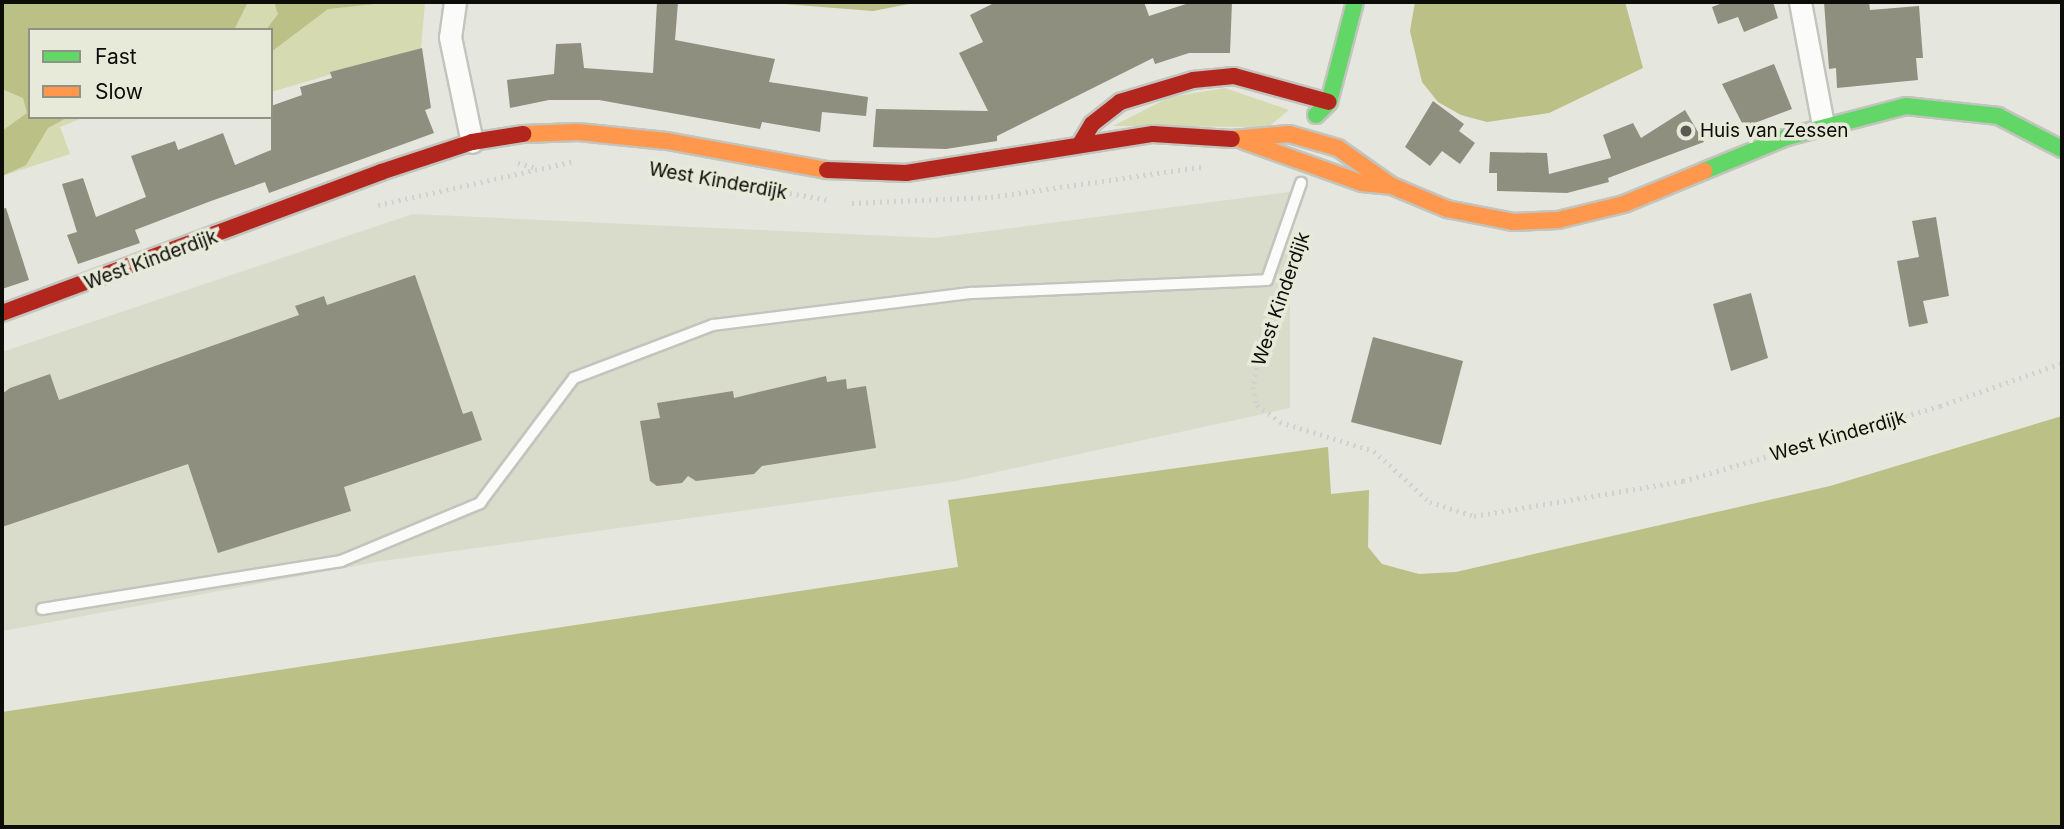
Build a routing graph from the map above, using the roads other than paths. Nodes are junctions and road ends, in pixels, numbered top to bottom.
1 (455, 2) edge
2 (1355, 2) edge
3 (1800, 2) edge
4 (1329, 102) junction
5 (1823, 125) junction
6 (1333, 131) junction
7 (1309, 137) junction
8 (1237, 138) junction
9 (472, 142) junction
10 (1080, 144) junction
11 (2062, 149) edge
12 (1306, 174) junction
13 (1392, 186) junction
14 (2, 313) edge
15 (42, 609) dead end

1 - 9 street
2 - 4 street
3 - 5 street
4 - 6 street
4 - 7 street
4 - 10 street
5 - 11 street, West Kinderdijk
5 - 13 street, West Kinderdijk
6 - 7 street, West Kinderdijk
6 - 12 street
6 - 13 street, West Kinderdijk
7 - 8 street, West Kinderdijk
7 - 12 street
8 - 10 street, West Kinderdijk
8 - 12 street, West Kinderdijk
9 - 10 street, West Kinderdijk
9 - 14 street, West Kinderdijk
12 - 13 street, West Kinderdijk
12 - 15 lane

